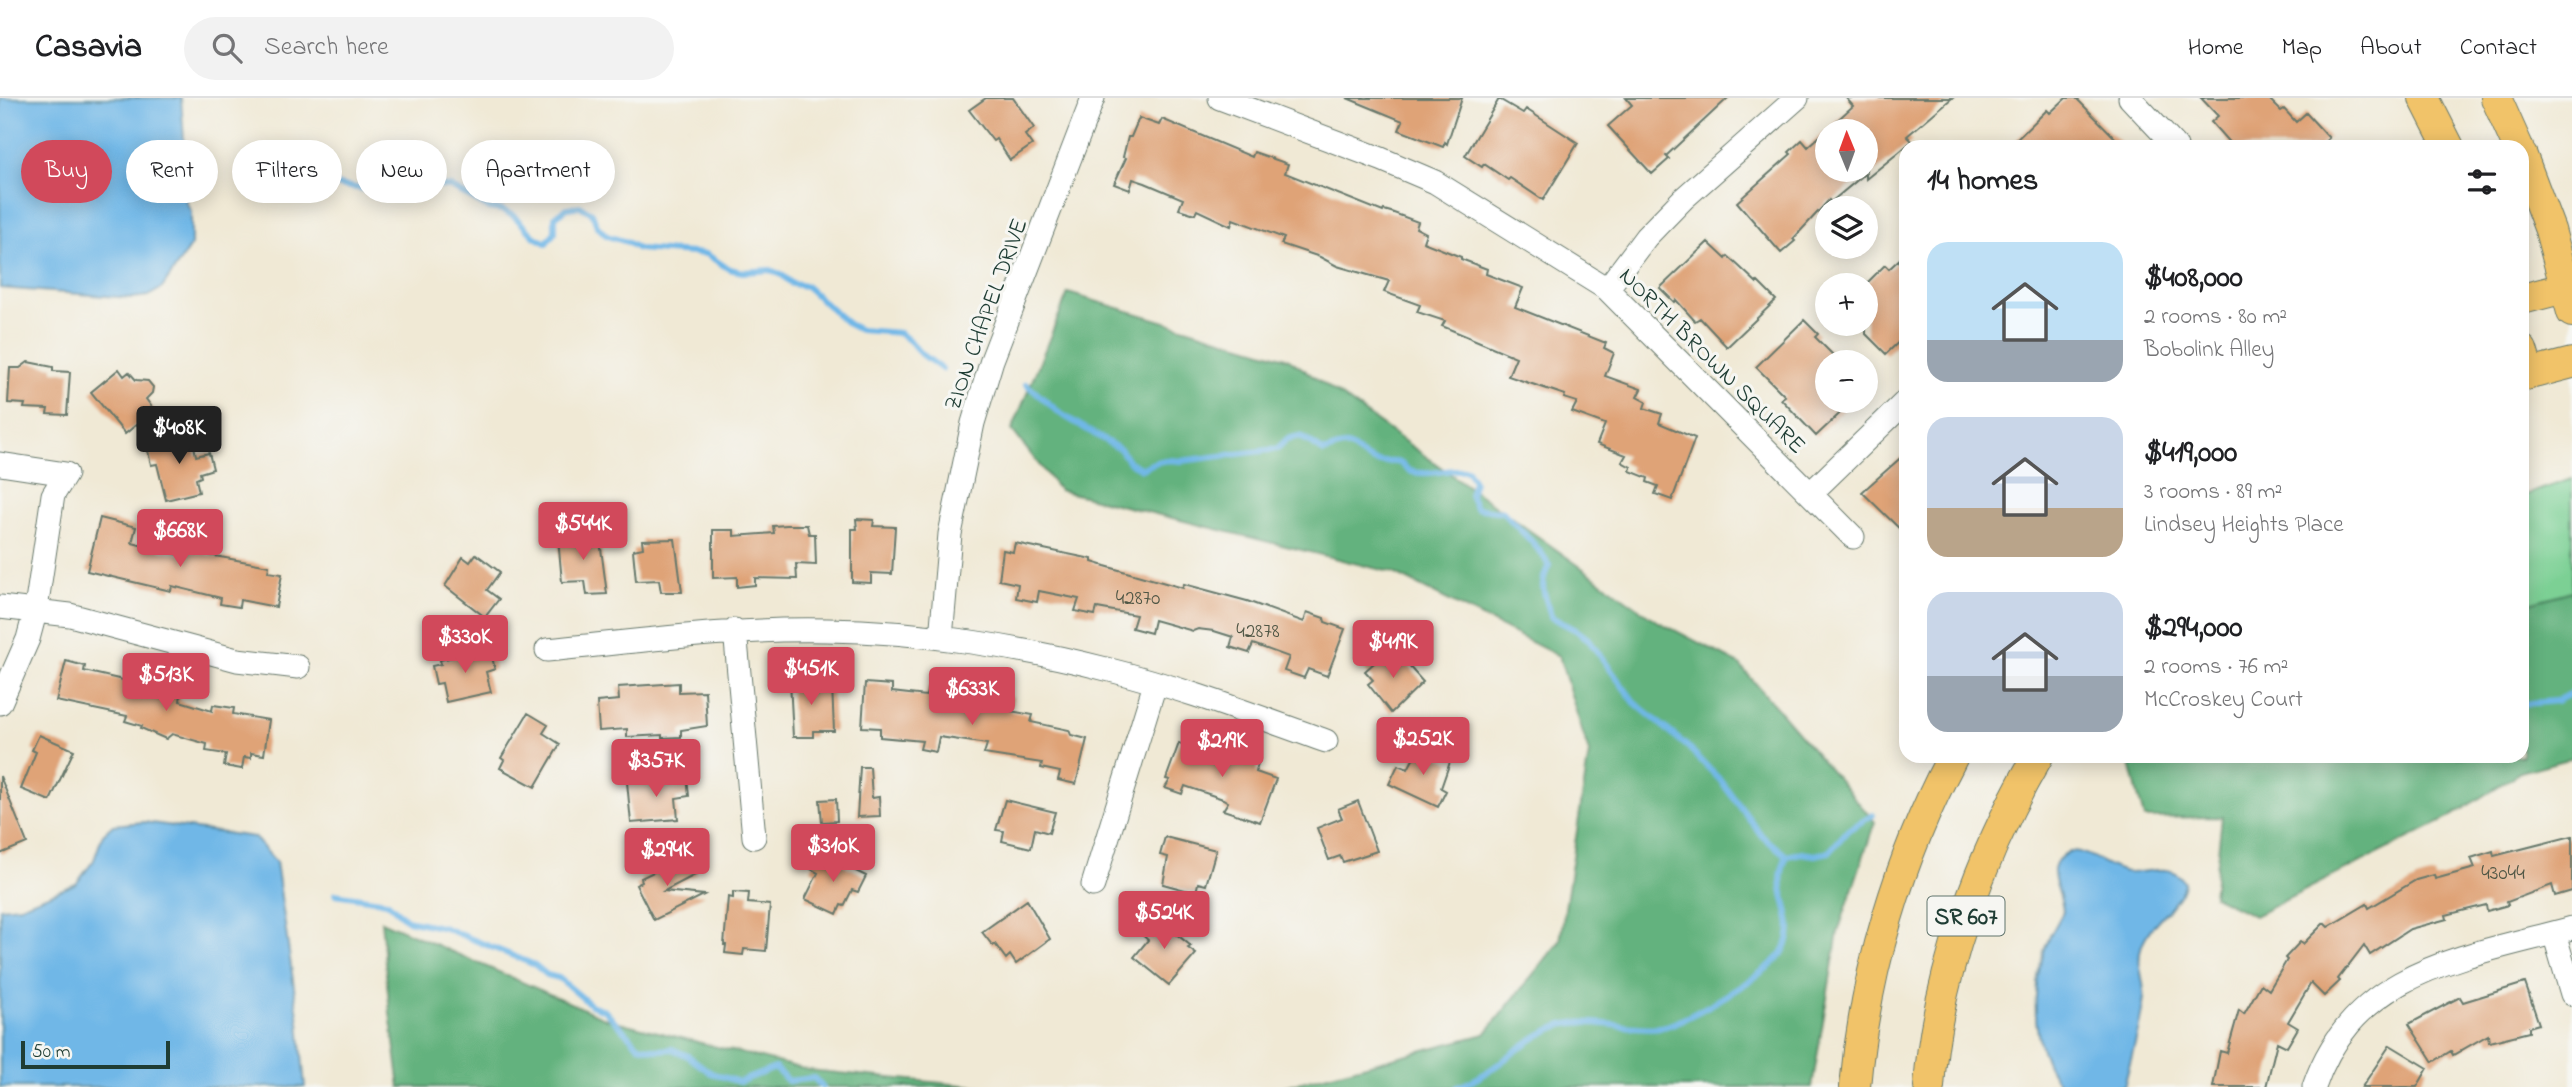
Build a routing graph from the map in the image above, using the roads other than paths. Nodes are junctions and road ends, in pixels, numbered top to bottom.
1 (1093, 98) edge
2 (1220, 98) edge
3 (1797, 98) edge
4 (2130, 98) edge
5 (2424, 98) edge
6 (2496, 98) edge
7 (2166, 140) edge
8 (2445, 140) edge
9 (2515, 140) edge
10 (2529, 174) edge
11 (1607, 289) junction
12 (2570, 295) edge
13 (2529, 298) edge
14 (2572, 363) edge
15 (2529, 366) edge
16 (1899, 408) edge
17 (0, 464) edge
18 (1811, 494) junction
19 (1853, 537) dead end
20 (0, 607) edge
21 (36, 609) junction
22 (735, 630) junction
23 (941, 638) junction
24 (547, 650) dead end
25 (298, 667) dead end
26 (1155, 684) junction
27 (0, 703) edge
28 (1326, 741) dead end
29 (1950, 763) edge
30 (2034, 763) edge
31 (754, 837) dead end
32 (1093, 885) dead end
33 (2563, 930) edge
34 (2572, 994) edge
35 (1855, 1087) edge
36 (1928, 1087) edge
37 (2314, 1087) edge

1 - 23 street, ZION CHAPEL DRIVE
2 - 11 street, NORTH BROWN SQUARE
3 - 11 street
4 - 7 street
5 - 8 main road
6 - 9 main road
10 - 12 main road
11 - 18 street, NORTH BROWN SQUARE
12 - 13 main road
14 - 15 main road
16 - 18 street
17 - 21 street
18 - 19 street, NORTH BROWN SQUARE
20 - 21 street
21 - 25 street
21 - 27 street
22 - 23 street
22 - 24 street
22 - 31 street
23 - 26 street
26 - 28 street
26 - 32 street
29 - 35 main road, SR 607
30 - 36 main road, SR 607
33 - 34 street
33 - 37 street

